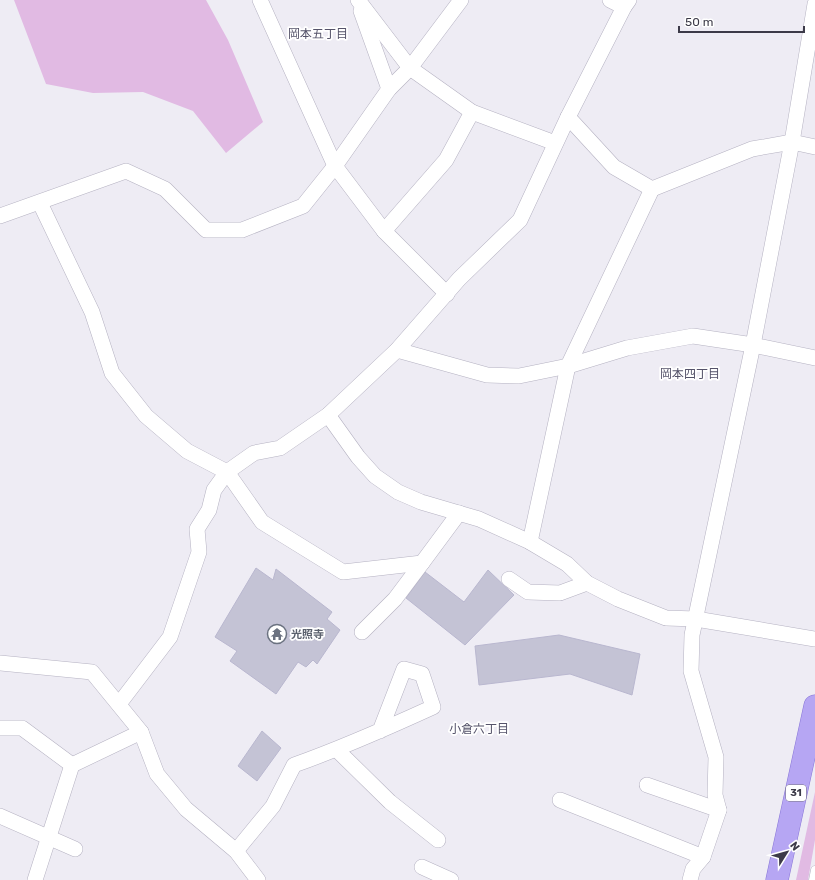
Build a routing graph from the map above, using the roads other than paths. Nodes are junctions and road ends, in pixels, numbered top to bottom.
1 (260, 0) edge
2 (358, 0) edge
3 (461, 0) edge
4 (610, 0) edge
5 (626, 4) edge
6 (815, 4) edge
7 (410, 68) junction
8 (389, 89) junction
9 (472, 112) junction
10 (568, 117) junction
11 (792, 142) junction
12 (556, 143) junction
13 (815, 147) edge
14 (335, 166) junction
15 (652, 189) junction
16 (40, 202) junction
17 (0, 216) edge
18 (384, 231) junction
19 (447, 294) junction
20 (753, 345) junction
21 (397, 350) junction
22 (815, 358) edge
23 (568, 366) junction
24 (328, 415) junction
25 (227, 472) junction
26 (459, 513) junction
27 (530, 542) junction
28 (422, 563) junction
29 (509, 580) dead end
30 (587, 583) junction
31 (696, 619) junction
32 (362, 632) dead end
33 (815, 639) edge
34 (0, 663) edge
35 (119, 704) junction
36 (815, 706) edge
37 (0, 728) edge
38 (380, 731) dead end
39 (141, 732) junction
40 (337, 750) junction
41 (72, 765) junction
42 (647, 785) dead end
43 (560, 800) dead end
44 (719, 810) junction
45 (0, 816) edge
46 (49, 839) junction
47 (438, 840) dead end
48 (75, 849) dead end
49 (236, 851) junction
50 (703, 857) junction
51 (422, 867) dead end
52 (815, 870) edge
53 (35, 880) edge
54 (258, 880) edge
55 (451, 880) edge
56 (690, 880) edge
57 (777, 880) edge
58 (813, 880) edge

1 - 14 street
2 - 7 street
2 - 8 street
3 - 7 street
4 - 5 street
5 - 10 street
6 - 11 street
7 - 8 street
7 - 9 street
8 - 14 street
9 - 12 street
9 - 18 street
10 - 12 street
10 - 15 street
11 - 13 street
11 - 15 street
11 - 20 street
12 - 19 street
14 - 16 street
14 - 18 street
15 - 23 street
16 - 17 street
16 - 25 street
18 - 19 street
19 - 21 street
20 - 22 street
20 - 23 street
20 - 31 street
21 - 23 street
21 - 24 street
23 - 27 street
24 - 25 street
24 - 26 street
25 - 28 street
25 - 35 street
26 - 27 street
26 - 28 street
27 - 30 street
28 - 32 street
29 - 30 street
30 - 31 street
31 - 33 street
31 - 44 street
34 - 35 street
35 - 39 street
36 - 57 main road, 31
37 - 41 street
38 - 40 street
39 - 41 street
39 - 49 street
40 - 47 street
40 - 49 street
41 - 46 street
42 - 44 street
43 - 50 street
44 - 50 street
45 - 46 street
46 - 48 street
46 - 53 street
49 - 54 street
50 - 56 street
51 - 55 street
52 - 58 lane

